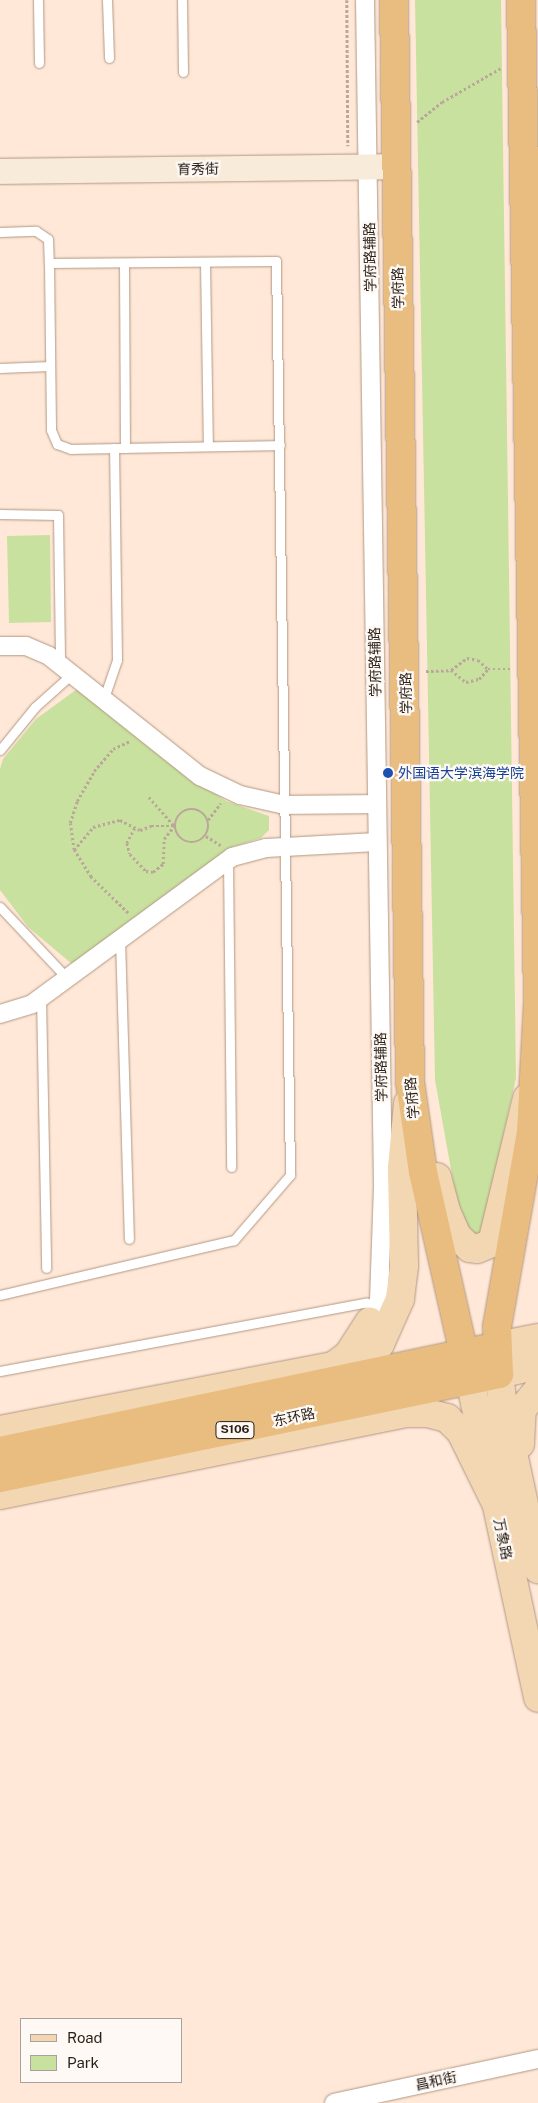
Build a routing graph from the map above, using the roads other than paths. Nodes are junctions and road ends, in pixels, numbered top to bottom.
1 (38, 0) edge
2 (107, 0) edge
3 (182, 0) edge
4 (365, 0) edge
5 (394, 0) edge
6 (521, 0) edge
7 (108, 58) dead end
8 (38, 63) dead end
9 (183, 72) dead end
10 (0, 157) edge
11 (361, 157) junction
12 (397, 158) junction
13 (0, 171) edge
14 (0, 232) edge
15 (205, 262) junction
16 (124, 263) junction
17 (49, 264) junction
18 (50, 366) junction
19 (0, 368) edge
20 (280, 445) junction
21 (208, 446) junction
22 (114, 448) junction
23 (125, 448) junction
24 (0, 514) edge
25 (536, 628) edge
26 (0, 646) edge
27 (66, 668) junction
28 (104, 698) junction
29 (0, 750) edge
30 (376, 804) junction
31 (285, 805) junction
32 (377, 842) junction
33 (285, 847) junction
34 (228, 860) junction
35 (0, 907) edge
36 (120, 938) junction
37 (67, 978) junction
38 (41, 996) junction
39 (538, 1003) edge
40 (0, 1014) edge
41 (537, 1068) junction
42 (410, 1082) junction
43 (232, 1167) dead end
44 (129, 1239) dead end
45 (46, 1268) dead end
46 (0, 1295) edge
47 (369, 1312) junction
48 (538, 1338) edge
49 (497, 1346) junction
50 (465, 1352) junction
51 (538, 1365) edge
52 (0, 1371) edge
53 (499, 1374) junction
54 (346, 1379) junction
55 (470, 1380) junction
56 (538, 1390) edge
57 (0, 1430) edge
58 (0, 1451) edge
59 (0, 1478) edge
60 (0, 1495) edge
61 (495, 1501) junction
62 (523, 1501) junction
63 (538, 1569) edge
64 (538, 1698) edge
65 (538, 2059) edge
66 (334, 2103) edge

1 - 8 lane
2 - 7 lane
3 - 9 lane
4 - 11 street, 学府路辅路
5 - 12 highway, 学府路
6 - 25 highway
10 - 11 street, 育秀街
11 - 12 street, 育秀街
11 - 13 street, 育秀街
11 - 30 street, 学府路辅路
12 - 42 highway, 学府路
14 - 17 lane
15 - 16 lane
15 - 20 lane
15 - 21 lane
16 - 17 lane
16 - 23 lane
17 - 18 lane
18 - 19 lane
18 - 22 lane
20 - 21 lane
20 - 31 lane
21 - 23 lane
22 - 23 lane
22 - 28 lane
24 - 27 lane
25 - 39 highway
26 - 27 street
27 - 28 street
27 - 29 lane
28 - 31 street
30 - 31 street
30 - 32 street, 学府路辅路
31 - 33 lane
32 - 33 street
32 - 47 street, 学府路辅路
33 - 34 street
33 - 46 lane
34 - 36 street
34 - 43 lane
35 - 37 lane
36 - 37 street
36 - 44 lane
37 - 38 street
38 - 40 street
38 - 45 lane
39 - 41 highway
41 - 42 main road
41 - 49 highway
42 - 50 highway, 学府路
42 - 54 main road
47 - 52 lane
47 - 57 main road
48 - 49 main road, S106
49 - 50 highway, 东环路 / S106
49 - 53 highway
50 - 54 highway, 东环路 / S106
50 - 55 highway, 学府路
51 - 53 main road, S106
53 - 55 highway, 东环路 / S106
53 - 62 main road, 万象路
54 - 58 highway, 东环路 / S106
55 - 59 highway, 东环路 / S106
55 - 61 main road, 万象路
56 - 62 main road
60 - 61 main road
61 - 64 main road, 万象路
62 - 63 main road, 万象路
65 - 66 street, 昌和街

